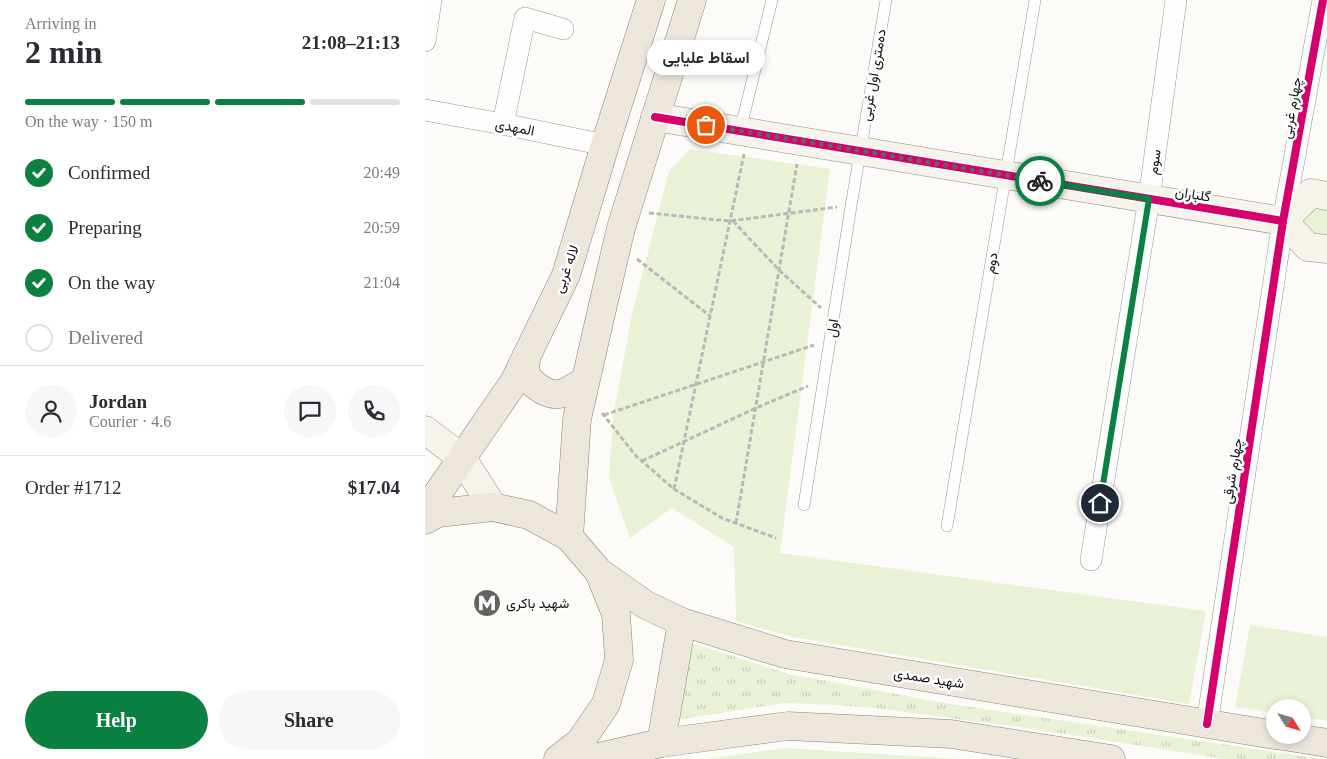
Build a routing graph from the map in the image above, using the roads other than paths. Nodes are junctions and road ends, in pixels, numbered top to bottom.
1 (431, 0) edge
2 (651, 0) edge
3 (692, 0) edge
4 (772, 0) edge
5 (886, 0) edge
6 (1035, 0) edge
7 (1176, 0) edge
8 (1323, 0) edge
9 (563, 28) dead end
10 (425, 41) edge
11 (425, 110) edge
12 (655, 117) junction
13 (503, 124) junction
14 (744, 131) junction
15 (605, 145) junction
16 (860, 151) junction
17 (1006, 175) junction
18 (1327, 196) edge
19 (1149, 199) junction
20 (1283, 221) junction
21 (1327, 249) edge
22 (527, 357) junction
23 (584, 386) junction
24 (425, 430) edge
25 (462, 458) junction
26 (804, 505) dead end
27 (493, 507) junction
28 (425, 512) edge
29 (425, 520) edge
30 (947, 526) dead end
31 (569, 537) junction
32 (1091, 560) dead end
33 (599, 572) junction
34 (682, 622) junction
35 (1207, 724) junction
36 (1266, 733) edge
37 (1311, 740) edge
38 (661, 743) junction
39 (1327, 743) edge
40 (558, 759) edge
41 (590, 759) edge
42 (1111, 759) edge

1 - 10 street
2 - 15 main road, لاله غربی
3 - 12 main road
4 - 14 lane
5 - 16 lane, ده‌متری اول غربی
6 - 17 lane, دوم
7 - 19 street, سوم
8 - 20 street, چهارم غربی
9 - 13 street
11 - 13 street, المهدی
12 - 14 street, گلباران
12 - 23 main road
13 - 15 street, المهدی
14 - 16 street, گلباران
15 - 22 main road, لاله غربی
16 - 17 street, گلباران
16 - 26 lane, اول
17 - 19 street, گلباران
17 - 30 lane, دوم
18 - 20 street
19 - 20 street, گلباران
19 - 32 street, سوم
20 - 21 street
20 - 35 street, چهارم شرقی
22 - 23 main road
22 - 25 main road, لاله غربی
23 - 31 main road
24 - 25 street
25 - 27 street
25 - 28 main road, لاله غربی
27 - 29 main road
27 - 31 main road
31 - 33 main road
33 - 34 main road, شهید صمدی
33 - 40 main road
34 - 35 main road, شهید صمدی
34 - 38 main road
35 - 36 main road, شهید صمدی
37 - 39 main road, شهید صمدی
38 - 41 main road
38 - 42 main road

